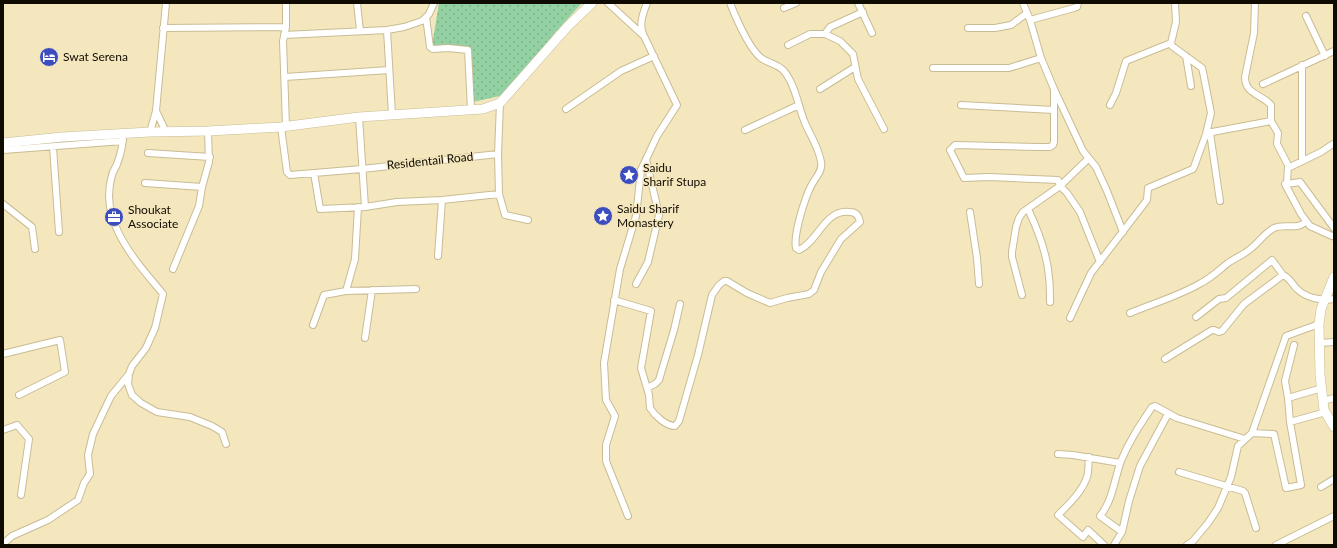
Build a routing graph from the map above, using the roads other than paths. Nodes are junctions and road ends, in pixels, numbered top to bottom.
1 (166, 3) edge
2 (286, 3) edge
3 (357, 3) edge
4 (434, 3) edge
5 (592, 3) edge
6 (608, 3) edge
7 (647, 3) edge
8 (730, 3) edge
9 (796, 3) edge
10 (858, 3) edge
11 (1023, 3) edge
12 (1078, 3) edge
13 (1175, 3) edge
14 (1255, 3) edge
15 (784, 8) dead end
16 (863, 12) junction
17 (1027, 13) junction
18 (1306, 16) dead end
19 (426, 17) junction
20 (1030, 20) junction
21 (286, 27) junction
22 (163, 28) junction
23 (968, 28) dead end
24 (386, 30) junction
25 (360, 31) junction
26 (872, 33) dead end
27 (825, 34) junction
28 (284, 35) junction
29 (644, 36) junction
30 (1170, 43) junction
31 (788, 45) dead end
32 (1334, 51) edge
33 (654, 56) junction
34 (1186, 56) junction
35 (1325, 56) junction
36 (1041, 58) junction
37 (1302, 65) junction
38 (856, 67) junction
39 (933, 68) dead end
40 (389, 70) junction
41 (285, 77) junction
42 (1263, 84) dead end
43 (1191, 86) dead end
44 (820, 89) dead end
45 (1054, 89) junction
46 (500, 104) junction
47 (799, 105) junction
48 (962, 105) dead end
49 (1110, 105) dead end
50 (471, 109) junction
51 (566, 109) dead end
52 (1054, 110) junction
53 (156, 111) junction
54 (392, 115) junction
55 (358, 118) junction
56 (1271, 121) junction
57 (284, 127) junction
58 (884, 129) dead end
59 (745, 130) dead end
60 (208, 131) junction
61 (150, 132) junction
62 (166, 132) junction
63 (1208, 133) junction
64 (123, 137) junction
65 (3, 143) edge
66 (1333, 144) edge
67 (53, 147) junction
68 (3, 150) edge
69 (148, 153) dead end
70 (498, 154) junction
71 (210, 157) junction
72 (646, 159) junction
73 (1088, 159) junction
74 (1302, 161) junction
75 (1288, 168) junction
76 (362, 169) junction
77 (314, 173) junction
78 (145, 182) dead end
79 (1285, 184) dead end
80 (202, 186) junction
81 (1060, 186) junction
82 (499, 194) junction
83 (442, 200) junction
84 (1220, 201) dead end
85 (3, 204) edge
86 (362, 207) junction
87 (1028, 209) junction
88 (970, 212) dead end
89 (528, 220) dead end
90 (1306, 221) junction
91 (1334, 228) edge
92 (59, 232) dead end
93 (1123, 232) junction
94 (1332, 236) dead end
95 (35, 249) dead end
96 (438, 256) dead end
97 (1100, 262) junction
98 (173, 269) dead end
99 (1283, 275) junction
100 (1334, 277) edge
101 (636, 284) dead end
102 (978, 284) dead end
103 (416, 289) dead end
104 (372, 290) junction
105 (346, 291) junction
106 (1022, 295) dead end
107 (1334, 299) edge
108 (614, 300) junction
109 (1324, 300) junction
110 (1050, 302) dead end
111 (680, 304) dead end
112 (1130, 312) dead end
113 (1196, 317) dead end
114 (1070, 318) dead end
115 (1319, 324) junction
116 (313, 325) dead end
117 (365, 338) dead end
118 (1334, 342) edge
119 (1320, 343) junction
120 (1294, 345) dead end
121 (3, 354) edge
122 (1165, 359) dead end
123 (129, 374) junction
124 (647, 388) junction
125 (1322, 388) junction
126 (19, 395) dead end
127 (1288, 398) junction
128 (1334, 398) edge
129 (1323, 401) junction
130 (1326, 412) junction
131 (1168, 414) junction
132 (1290, 422) junction
133 (1334, 427) edge
134 (3, 430) edge
135 (1252, 433) junction
136 (1245, 439) junction
137 (226, 444) dead end
138 (1058, 454) dead end
139 (1089, 457) junction
140 (1120, 463) junction
141 (1179, 472) dead end
142 (1334, 480) edge
143 (1227, 486) junction
144 (1321, 487) dead end
145 (21, 494) dead end
146 (628, 516) dead end
147 (1334, 516) edge
148 (1256, 528) dead end
149 (1122, 532) junction
150 (3, 544) edge
151 (1104, 545) edge
152 (1114, 545) edge
153 (1187, 545) edge
154 (1276, 545) edge

1 - 22 street
2 - 21 street
3 - 25 street
4 - 19 street
5 - 46 street
6 - 29 street
7 - 29 street
8 - 47 street
9 - 15 street
10 - 16 street
11 - 17 street
12 - 20 street
13 - 30 street
14 - 56 street
16 - 26 street
16 - 27 street
17 - 20 street
17 - 23 street
18 - 35 street
19 - 24 street
19 - 50 street
20 - 36 street
21 - 22 street
21 - 28 street
22 - 53 street
24 - 25 street
24 - 40 street
25 - 28 street
27 - 31 street
27 - 38 street
28 - 41 street
29 - 33 street
30 - 34 street
30 - 49 street
32 - 35 street
33 - 51 street
33 - 72 street
34 - 43 street
34 - 63 street
35 - 37 street
36 - 39 street
36 - 45 street
37 - 42 street
37 - 74 street
38 - 44 street
38 - 58 street
40 - 41 street
40 - 54 street
41 - 57 street
45 - 52 street
45 - 73 street
46 - 50 street
46 - 70 street
47 - 59 street
47 - 124 street
48 - 52 street
50 - 54 street
52 - 81 street
53 - 61 street
53 - 62 street
54 - 55 street
55 - 57 street
55 - 76 street
56 - 63 street
56 - 75 street
57 - 60 street
57 - 77 street, Residentail Road
60 - 62 street
60 - 71 street
61 - 62 street
61 - 64 street
63 - 84 street
63 - 93 street
64 - 65 street
64 - 67 street
64 - 123 street
66 - 74 street
67 - 68 street
67 - 92 street
69 - 71 street
70 - 76 street, Residentail Road
70 - 82 street
71 - 80 street
72 - 101 street
72 - 108 street
73 - 81 street
73 - 93 street
74 - 75 street
75 - 91 street
76 - 77 street, Residentail Road
76 - 86 street
77 - 86 street
78 - 80 street
79 - 90 street
80 - 98 street
81 - 87 street
81 - 97 street
82 - 83 street
82 - 89 street
83 - 86 street
83 - 96 street
85 - 95 street
86 - 105 street
87 - 106 street
87 - 110 street
88 - 102 street
90 - 94 street
90 - 112 street
93 - 97 street
97 - 114 street
99 - 109 street
99 - 113 street
99 - 122 street
100 - 109 street
103 - 104 street
104 - 105 street
104 - 117 street
105 - 116 street
107 - 109 street
108 - 124 street
108 - 146 street
109 - 115 street
111 - 124 street
115 - 119 street
115 - 135 street
118 - 119 street
119 - 125 street
120 - 127 street
121 - 126 street
123 - 137 street
123 - 150 street
125 - 127 street
125 - 129 street
127 - 132 street
128 - 129 street
129 - 130 street
130 - 132 street
130 - 133 street
131 - 136 street
131 - 140 street
131 - 149 street
132 - 135 street
134 - 145 street
135 - 136 street
136 - 143 street
138 - 139 street
139 - 140 street
139 - 151 street
140 - 149 street
141 - 143 street
142 - 144 street
143 - 148 street
143 - 153 street
147 - 154 street
149 - 152 street

